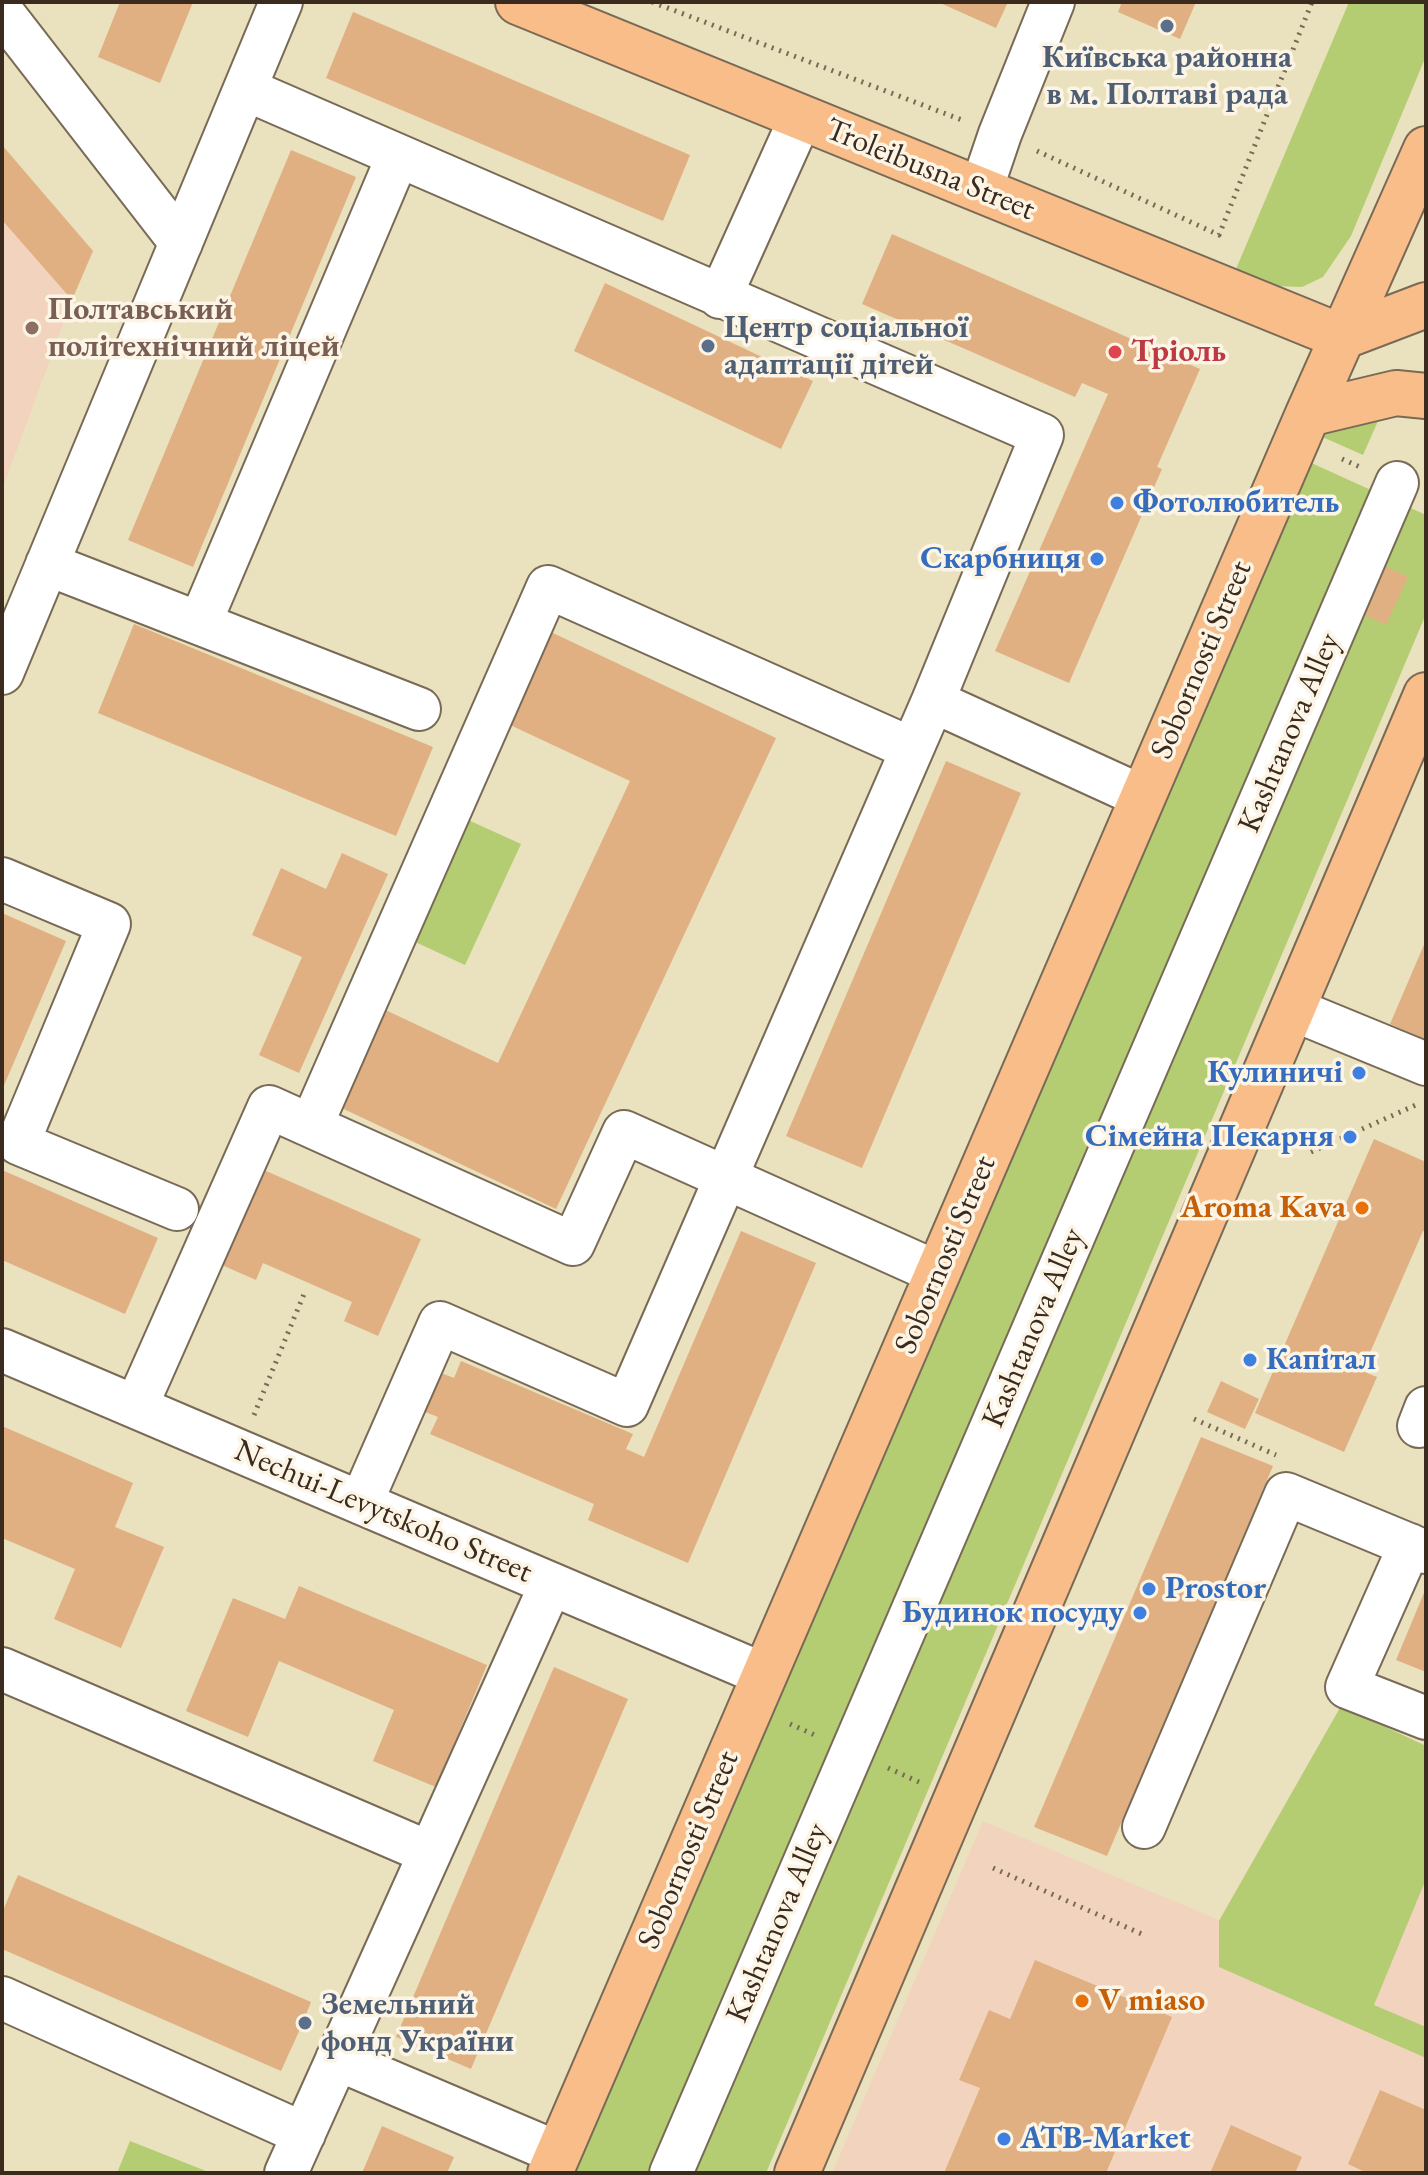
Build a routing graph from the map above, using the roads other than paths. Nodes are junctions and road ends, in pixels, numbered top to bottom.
1 (281, 2) edge
2 (518, 2) edge
3 (1053, 2) edge
4 (2, 12) edge
5 (245, 89) junction
6 (801, 117) junction
7 (1426, 149) edge
8 (398, 156) junction
9 (981, 190) junction
10 (181, 243) junction
11 (720, 297) junction
12 (1426, 305) edge
13 (1342, 337) junction
14 (1426, 396) edge
15 (1308, 414) junction
16 (1397, 483) dead end
17 (47, 564) junction
18 (200, 623) junction
19 (2, 673) edge
20 (1426, 695) edge
21 (933, 701) junction
22 (419, 709) dead end
23 (912, 749) junction
24 (1143, 797) junction
25 (2, 879) edge
26 (1292, 1009) junction
27 (1426, 1064) edge
28 (311, 1126) junction
29 (726, 1177) junction
30 (177, 1209) dead end
31 (938, 1273) junction
32 (2, 1350) edge
33 (136, 1407) junction
34 (361, 1503) junction
35 (1418, 1548) edge
36 (551, 1584) junction
37 (2, 1669) edge
38 (765, 1675) junction
39 (1426, 1718) edge
40 (1144, 1827) dead end
41 (430, 1853) junction
42 (2, 1998) edge
43 (337, 2059) junction
44 (304, 2134) junction
45 (554, 2163) edge
46 (286, 2173) edge
47 (671, 2173) edge
48 (797, 2173) edge

1 - 5 street
2 - 6 main road, Troleibusna Street
3 - 9 street
4 - 10 street
5 - 8 street
5 - 10 street
6 - 9 main road, Troleibusna Street
6 - 11 street
7 - 13 main road, Sobornosti Street
8 - 11 street
8 - 18 street
9 - 13 main road, Troleibusna Street
10 - 17 street
11 - 21 street
12 - 13 main road
13 - 15 main road, Sobornosti Street
14 - 15 main road
15 - 24 main road, Sobornosti Street
16 - 47 street, Kashtanova Alley
17 - 18 street
17 - 19 street
18 - 22 street
20 - 26 main road
21 - 23 street
21 - 24 street
23 - 28 street
23 - 29 street
24 - 31 main road, Sobornosti Street
25 - 30 street
26 - 27 street
26 - 48 main road
28 - 29 street
28 - 33 street
29 - 31 street
29 - 34 street
31 - 38 main road, Sobornosti Street
32 - 33 street, Nechui-Levytskoho Street
33 - 34 street, Nechui-Levytskoho Street
34 - 36 street, Nechui-Levytskoho Street
35 - 39 street
35 - 40 street
36 - 38 street, Nechui-Levytskoho Street
36 - 41 street
37 - 41 street
38 - 45 main road, Sobornosti Street
41 - 43 street
42 - 44 street
43 - 44 street
43 - 45 street
44 - 46 street

